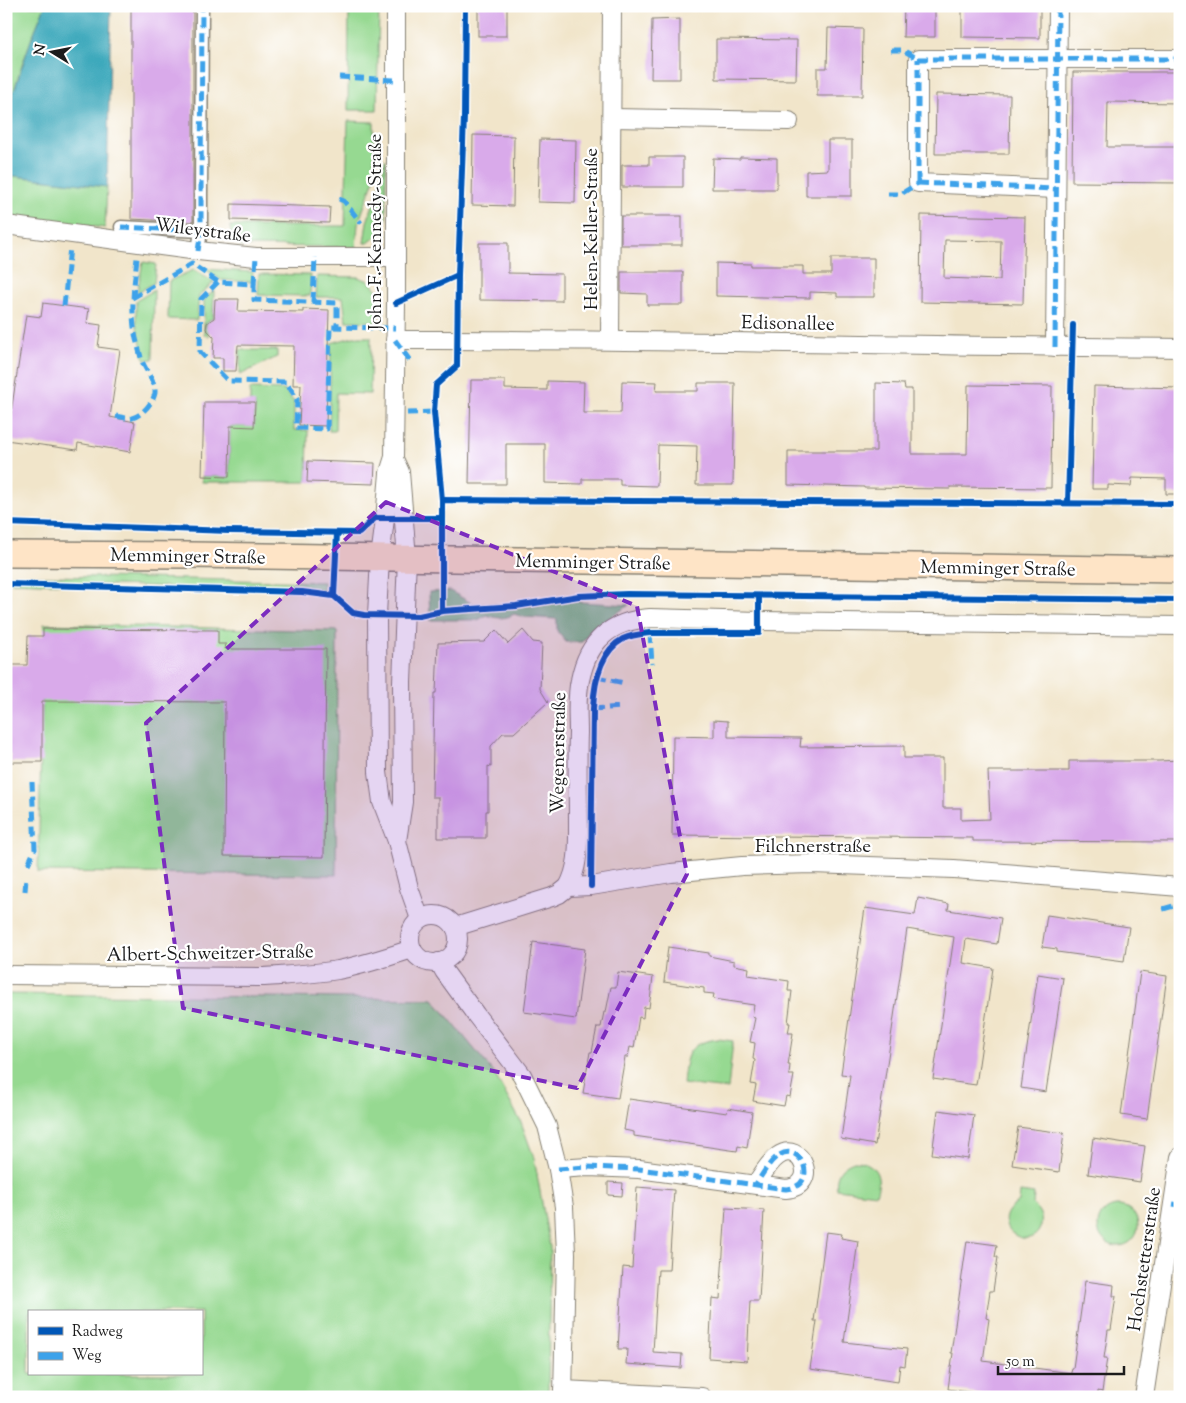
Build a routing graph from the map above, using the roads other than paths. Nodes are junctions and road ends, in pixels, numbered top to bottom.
1 (202, 6) edge
2 (396, 6) edge
3 (612, 6) edge
4 (1058, 6) edge
5 (1059, 59) junction
6 (1180, 59) edge
7 (612, 118) junction
8 (789, 121) dead end
9 (1056, 189) junction
10 (6, 226) edge
11 (121, 227) dead end
12 (201, 231) junction
13 (198, 251) junction
14 (396, 257) junction
15 (395, 340) junction
16 (610, 340) junction
17 (1055, 347) junction
18 (1180, 348) edge
19 (394, 457) junction
20 (6, 554) edge
21 (380, 558) junction
22 (407, 558) junction
23 (1180, 570) edge
24 (1180, 626) edge
25 (397, 841) junction
26 (568, 887) junction
27 (1180, 887) edge
28 (420, 919) junction
29 (454, 927) junction
30 (412, 949) junction
31 (439, 962) junction
32 (6, 974) edge
33 (1180, 1157) edge
34 (558, 1169) junction
35 (756, 1184) dead end
36 (563, 1393) edge
37 (702, 1397) edge
38 (1144, 1397) edge

1 - 12 street
2 - 14 street, John-F.-Kennedy-Straße
3 - 7 street, Helen-Keller-Straße
4 - 5 street
5 - 6 street
5 - 9 street
5 - 9 street
7 - 8 street
7 - 16 street, Helen-Keller-Straße
9 - 17 street
10 - 13 street, Wileystraße
11 - 12 street
12 - 13 street
13 - 14 street, Wileystraße
14 - 15 street, John-F.-Kennedy-Straße
15 - 16 street, Edisonallee
15 - 19 street, John-F.-Kennedy-Straße
16 - 17 street, Edisonallee
17 - 18 street, Edisonallee
19 - 21 street, John-F.-Kennedy-Straße
19 - 22 street, John-F.-Kennedy-Straße
20 - 21 main road, Memminger Straße
21 - 22 main road, Memminger Straße
21 - 25 street
22 - 23 main road, Memminger Straße
22 - 25 street
24 - 26 street, Wegenerstraße
25 - 28 street
26 - 27 street, Filchnerstraße
26 - 29 street, Filchnerstraße
28 - 29 street
28 - 30 street
29 - 31 street
30 - 31 street
30 - 32 street, Albert-Schweitzer-Straße
31 - 34 street
33 - 38 street, Hochstetterstraße
34 - 35 street
34 - 36 street
36 - 37 street

